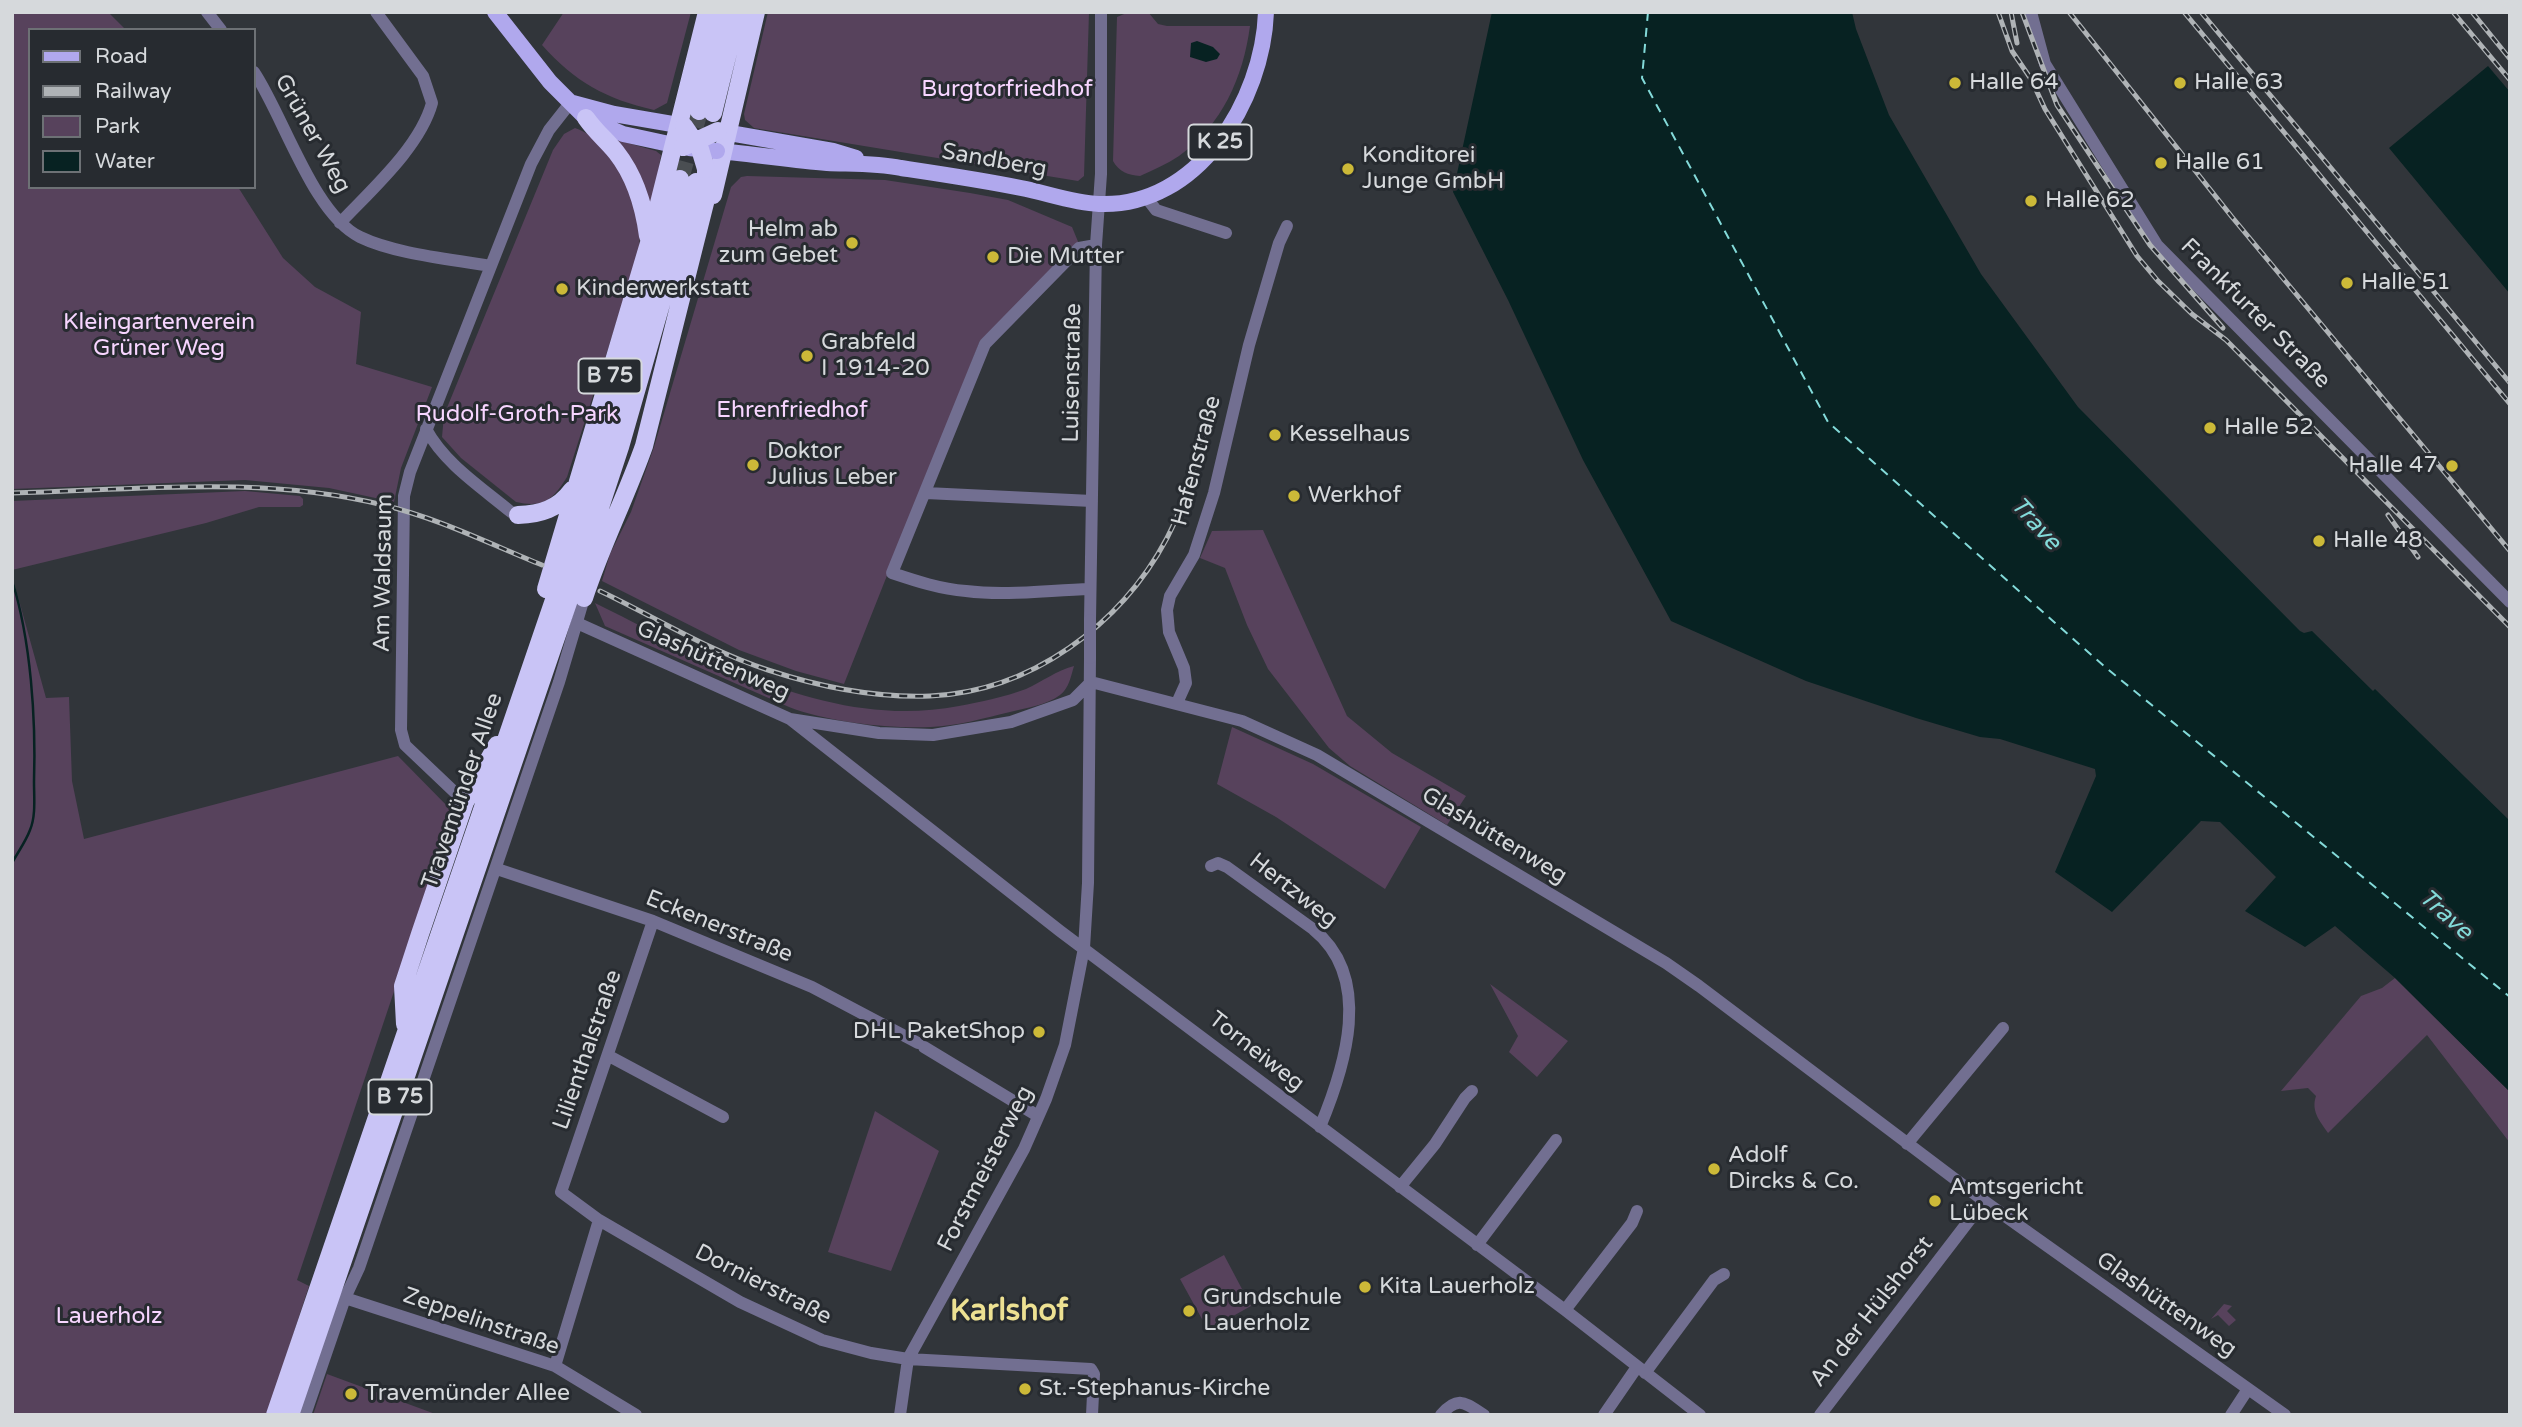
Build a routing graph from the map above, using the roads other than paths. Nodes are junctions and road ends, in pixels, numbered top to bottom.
1 (207, 12) edge
2 (376, 12) edge
3 (495, 12) edge
4 (707, 12) edge
5 (723, 12) edge
6 (738, 12) edge
7 (756, 12) edge
8 (1101, 12) edge
9 (1266, 12) edge
10 (2031, 12) edge
11 (219, 28) edge
12 (256, 75) edge
13 (571, 102) junction
14 (691, 117) junction
15 (586, 118) junction
16 (724, 129) junction
17 (698, 148) junction
18 (878, 164) junction
19 (687, 175) junction
20 (1146, 197) junction
21 (1100, 205) junction
22 (340, 223) junction
23 (1287, 226) dead end
24 (1226, 233) dead end
25 (649, 243) junction
26 (695, 244) junction
27 (1096, 245) junction
28 (490, 266) junction
29 (653, 412) junction
30 (426, 429) junction
31 (578, 481) junction
32 (926, 493) junction
33 (1092, 501) junction
34 (518, 514) joint
35 (588, 544) junction
36 (1090, 589) junction
37 (584, 598) joint
38 (2510, 602) edge
39 (577, 623) junction
40 (1091, 682) junction
41 (520, 701) junction
42 (1177, 703) junction
43 (790, 719) junction
44 (464, 802) junction
45 (1211, 866) dead end
46 (497, 869) junction
47 (653, 921) junction
48 (1084, 948) junction
49 (2003, 1028) dead end
50 (405, 1035) junction
51 (609, 1056) junction
52 (1472, 1091) dead end
53 (1038, 1116) junction
54 (723, 1117) dead end
55 (1320, 1127) junction
56 (1556, 1140) dead end
57 (1907, 1144) junction
58 (1400, 1187) junction
59 (561, 1192) joint
60 (1984, 1201) junction
61 (1637, 1211) dead end
62 (599, 1220) junction
63 (1477, 1245) junction
64 (1724, 1273) dead end
65 (345, 1298) junction
66 (1565, 1310) junction
67 (908, 1359) junction
68 (555, 1366) junction
69 (1641, 1370) junction
70 (2248, 1389) junction
71 (275, 1415) edge
72 (290, 1415) edge
73 (304, 1415) edge
74 (636, 1415) edge
75 (900, 1415) edge
76 (1092, 1415) edge
77 (1441, 1415) edge
78 (1485, 1415) edge
79 (1604, 1415) edge
80 (1700, 1415) edge
81 (1820, 1415) edge
82 (2231, 1415) edge
83 (2285, 1415) edge

1 - 11 street
2 - 22 street
3 - 13 main road, B 75
4 - 14 highway
5 - 14 highway
6 - 14 highway
7 - 16 highway
8 - 21 street, Luisenstraße
9 - 20 main road, K 25
10 - 38 street, Frankfurter Straße
12 - 22 street, Grüner Weg
13 - 14 main road, B 75
13 - 15 main road, B 75
13 - 28 street, Am Waldsaum
14 - 16 main road, K 25
14 - 17 highway, B 75, bridge
15 - 17 main road, Sandberg
15 - 25 highway, B 75
16 - 17 highway, bridge
16 - 17 highway
16 - 18 main road, Sandberg / K 25
17 - 18 main road, Sandberg / K 25
17 - 19 highway, B 75, bridge
17 - 19 highway
17 - 26 highway
18 - 21 main road, Sandberg / K 25
19 - 25 highway
19 - 26 highway, B 75
19 - 35 highway, Travemünder Allee
19 - 41 highway, Travemünder Allee
20 - 21 main road, K 25
20 - 24 street
21 - 27 street, Luisenstraße
22 - 28 street, Grüner Weg
23 - 42 street, Hafenstraße
25 - 31 highway, B 75
26 - 29 highway, B 75
27 - 32 street, Luisenstraße
27 - 33 street, Luisenstraße
28 - 30 street, Am Waldsaum
29 - 35 highway, B 75
29 - 37 highway
30 - 34 street
30 - 44 street, Am Waldsaum
31 - 34 highway
31 - 41 highway, B 75
32 - 33 street
32 - 36 street, Luisenstraße
33 - 36 street, Luisenstraße
35 - 72 highway, Travemünder Allee / B 75
36 - 40 street, Luisenstraße, bridge
37 - 39 street
39 - 43 street, Glashüttenweg
39 - 46 street
40 - 42 street, Glashüttenweg
40 - 43 street, Glashüttenweg
40 - 48 street, Forstmeisterweg
41 - 44 highway
41 - 50 highway, Travemünder Allee / B 75
42 - 57 street, Glashüttenweg
43 - 48 street, Torneiweg
44 - 50 highway
45 - 55 street, Hertzweg
46 - 47 street, Eckenerstraße
46 - 65 street
47 - 51 street, Lilienthalstraße
47 - 53 street, Eckenerstraße
48 - 53 street, Forstmeisterweg
48 - 55 street, Torneiweg
49 - 57 street
50 - 71 highway, Travemünder Allee / B 75
51 - 54 street
51 - 59 street, Lilienthalstraße
52 - 58 street
53 - 67 street, Forstmeisterweg
55 - 58 street, Torneiweg
56 - 63 street
57 - 60 street, Glashüttenweg
58 - 63 street, Torneiweg
59 - 62 street, Dornierstraße
60 - 70 street, Glashüttenweg
60 - 81 street, An der Hülshorst
61 - 66 street
62 - 67 street, Dornierstraße
62 - 68 street
63 - 66 street, Torneiweg
64 - 69 street
65 - 68 street, Zeppelinstraße
65 - 73 street
66 - 69 street, Torneiweg
67 - 75 street, Forstmeisterweg
67 - 76 street, Dornierstraße
68 - 74 street, Zeppelinstraße
69 - 79 street
69 - 80 street, Torneiweg
70 - 82 street
70 - 83 street, Glashüttenweg
77 - 78 street

